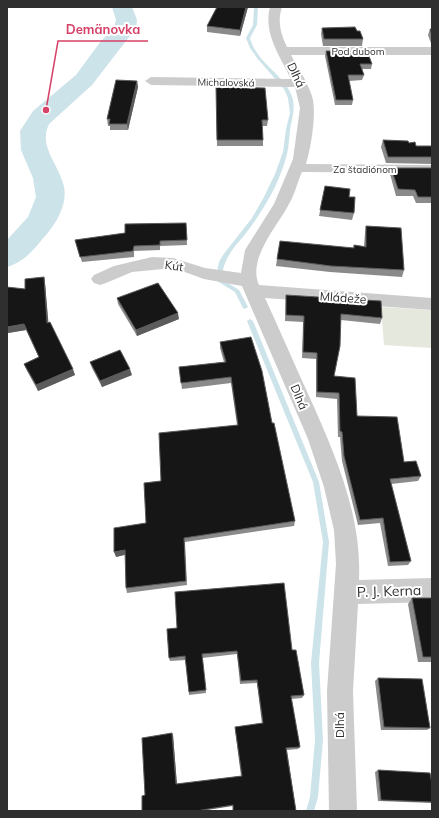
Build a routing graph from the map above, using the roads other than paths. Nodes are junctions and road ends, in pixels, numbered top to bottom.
1 (276, 7) edge
2 (284, 51) junction
3 (432, 51) edge
4 (151, 81) dead end
5 (294, 83) junction
6 (297, 168) junction
7 (432, 169) edge
8 (100, 279) dead end
9 (252, 286) junction
10 (432, 304) edge
11 (432, 590) edge
12 (346, 592) junction
13 (343, 811) edge

1 - 2 street, Dlhá
2 - 3 street, Pod dubom
2 - 5 street, Dlhá
4 - 5 street, Michalovská
5 - 6 street, Dlhá
6 - 7 street, Za štadiónom
6 - 9 street, Dlhá
8 - 9 street, Kút
9 - 10 street, Mládeže
9 - 12 street, Dlhá
11 - 12 street, P. J. Kerna
12 - 13 street, Dlhá

